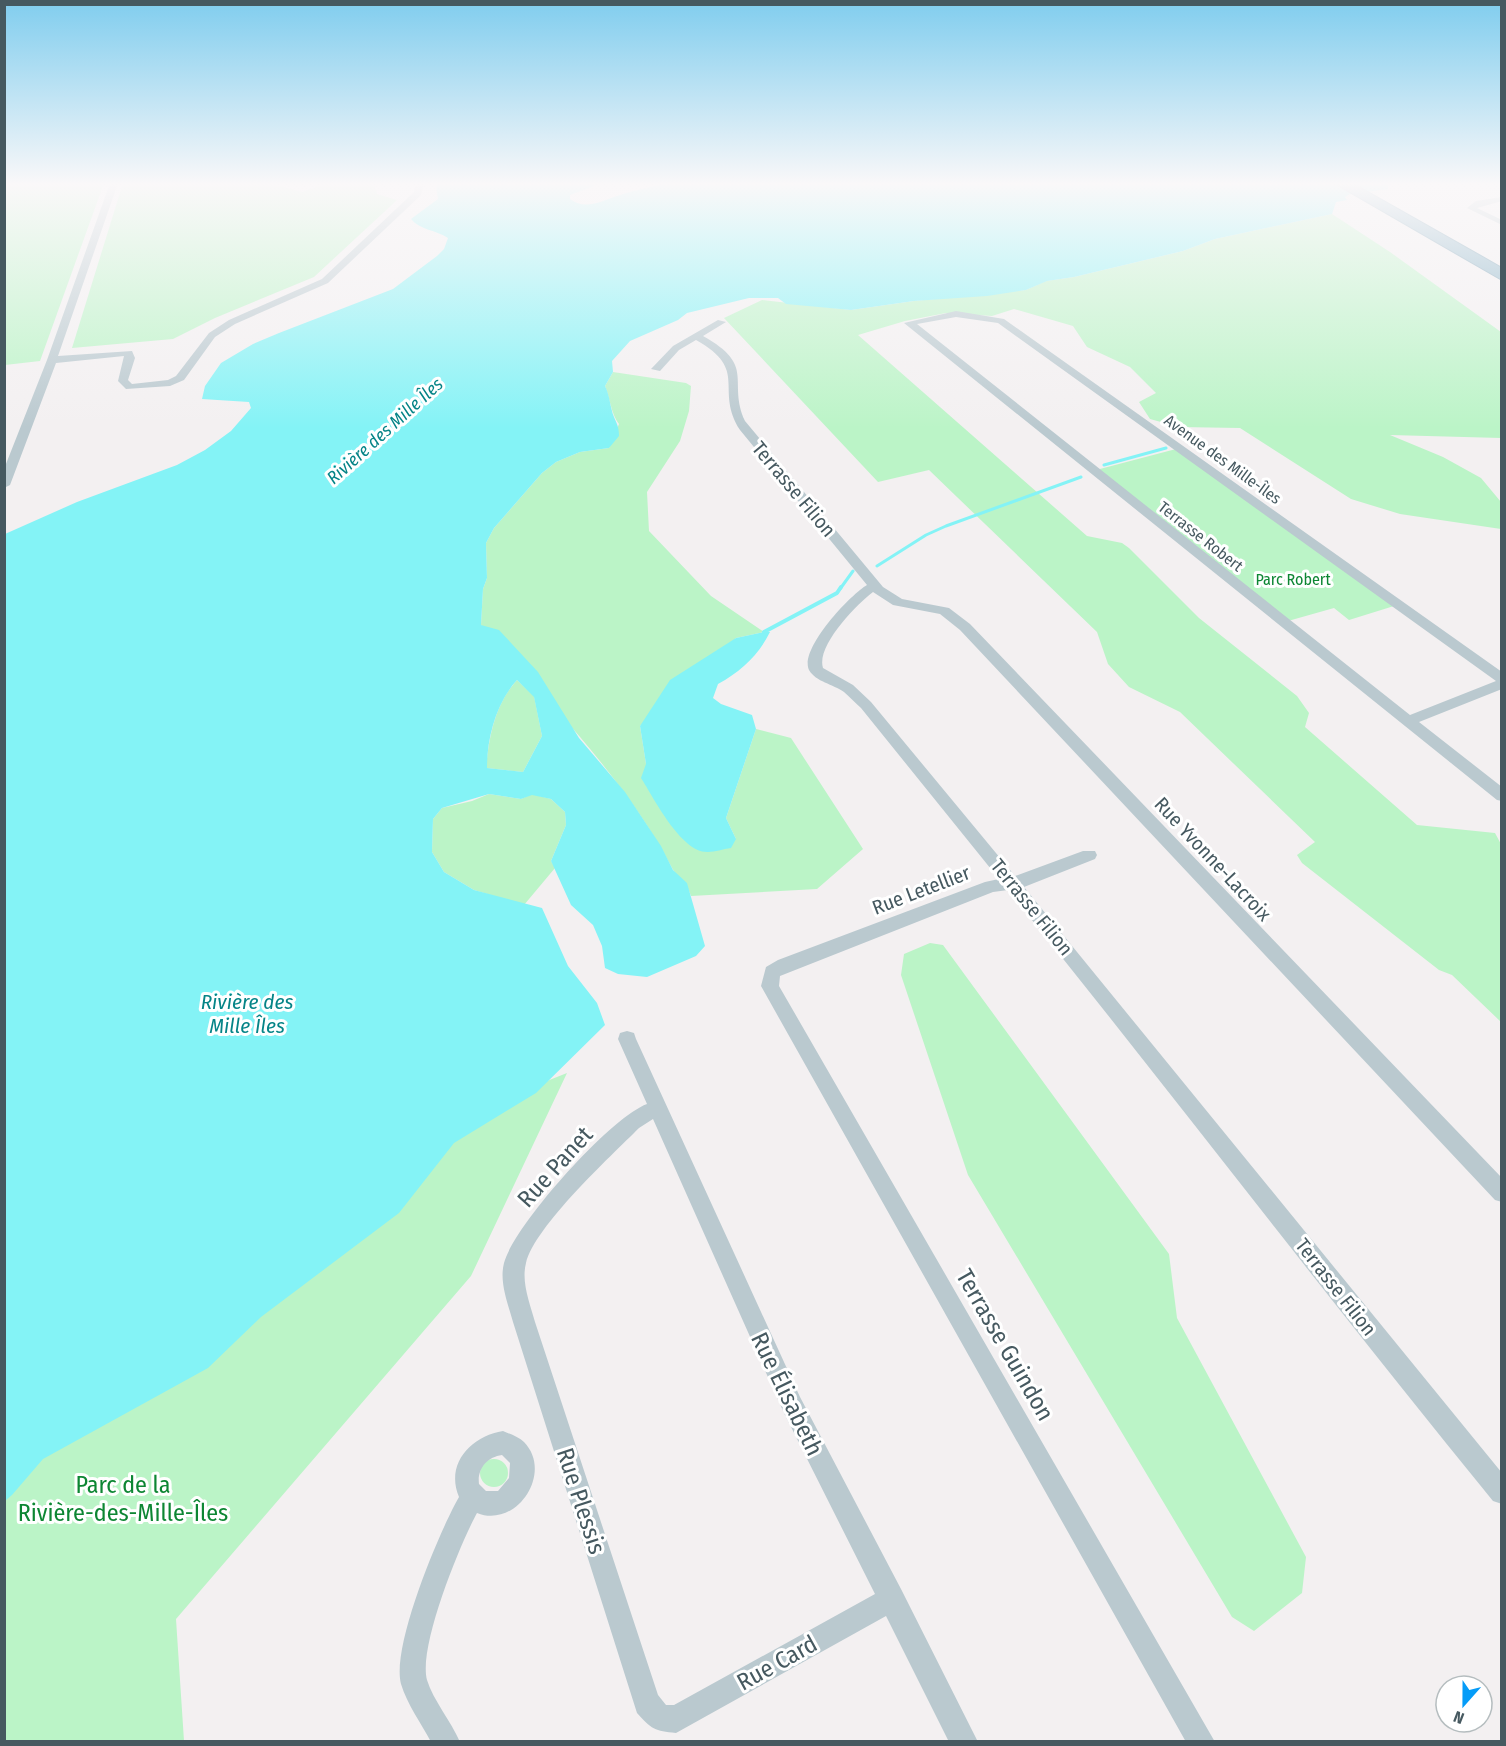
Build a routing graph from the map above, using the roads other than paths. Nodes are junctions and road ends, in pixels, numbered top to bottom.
1 (85, 264) edge
2 (343, 264) edge
3 (1485, 264) edge
4 (1502, 275) edge
5 (721, 322) dead end
6 (909, 324) joint
7 (695, 336) junction
8 (52, 360) junction
9 (656, 369) dead end
10 (5, 485) edge
11 (875, 586) junction
12 (1502, 682) edge
13 (1408, 721) junction
14 (1502, 796) edge
15 (1089, 855) dead end
16 (1012, 883) junction
17 (771, 975) joint
18 (627, 1039) dead end
19 (657, 1109) junction
20 (1502, 1193) edge
21 (514, 1277) joint
22 (1502, 1492) edge
23 (473, 1496) dead end
24 (892, 1598) junction
25 (660, 1718) joint
26 (446, 1742) edge
27 (964, 1742) edge
28 (1201, 1742) edge

1 - 8 street
2 - 8 street
3 - 4 highway
5 - 7 street
6 - 12 street, Avenue des Mille-Îles
6 - 13 street, Terrasse Robert
7 - 9 street
7 - 11 street, Terrasse Filion
8 - 10 street
11 - 16 street, Terrasse Filion
11 - 20 street, Rue Yvonne-Lacroix
12 - 13 street
13 - 14 street, Terrasse Robert
15 - 16 street, Rue Letellier
16 - 17 street, Rue Letellier
16 - 22 street, Terrasse Filion
17 - 28 street, Terrasse Guindon
18 - 19 street, Rue Élisabeth
19 - 21 street, Rue Panet
19 - 24 street, Rue Élisabeth
21 - 25 street, Rue Plessis
23 - 26 street
24 - 25 street, Rue Card
24 - 27 street, Rue Élisabeth

